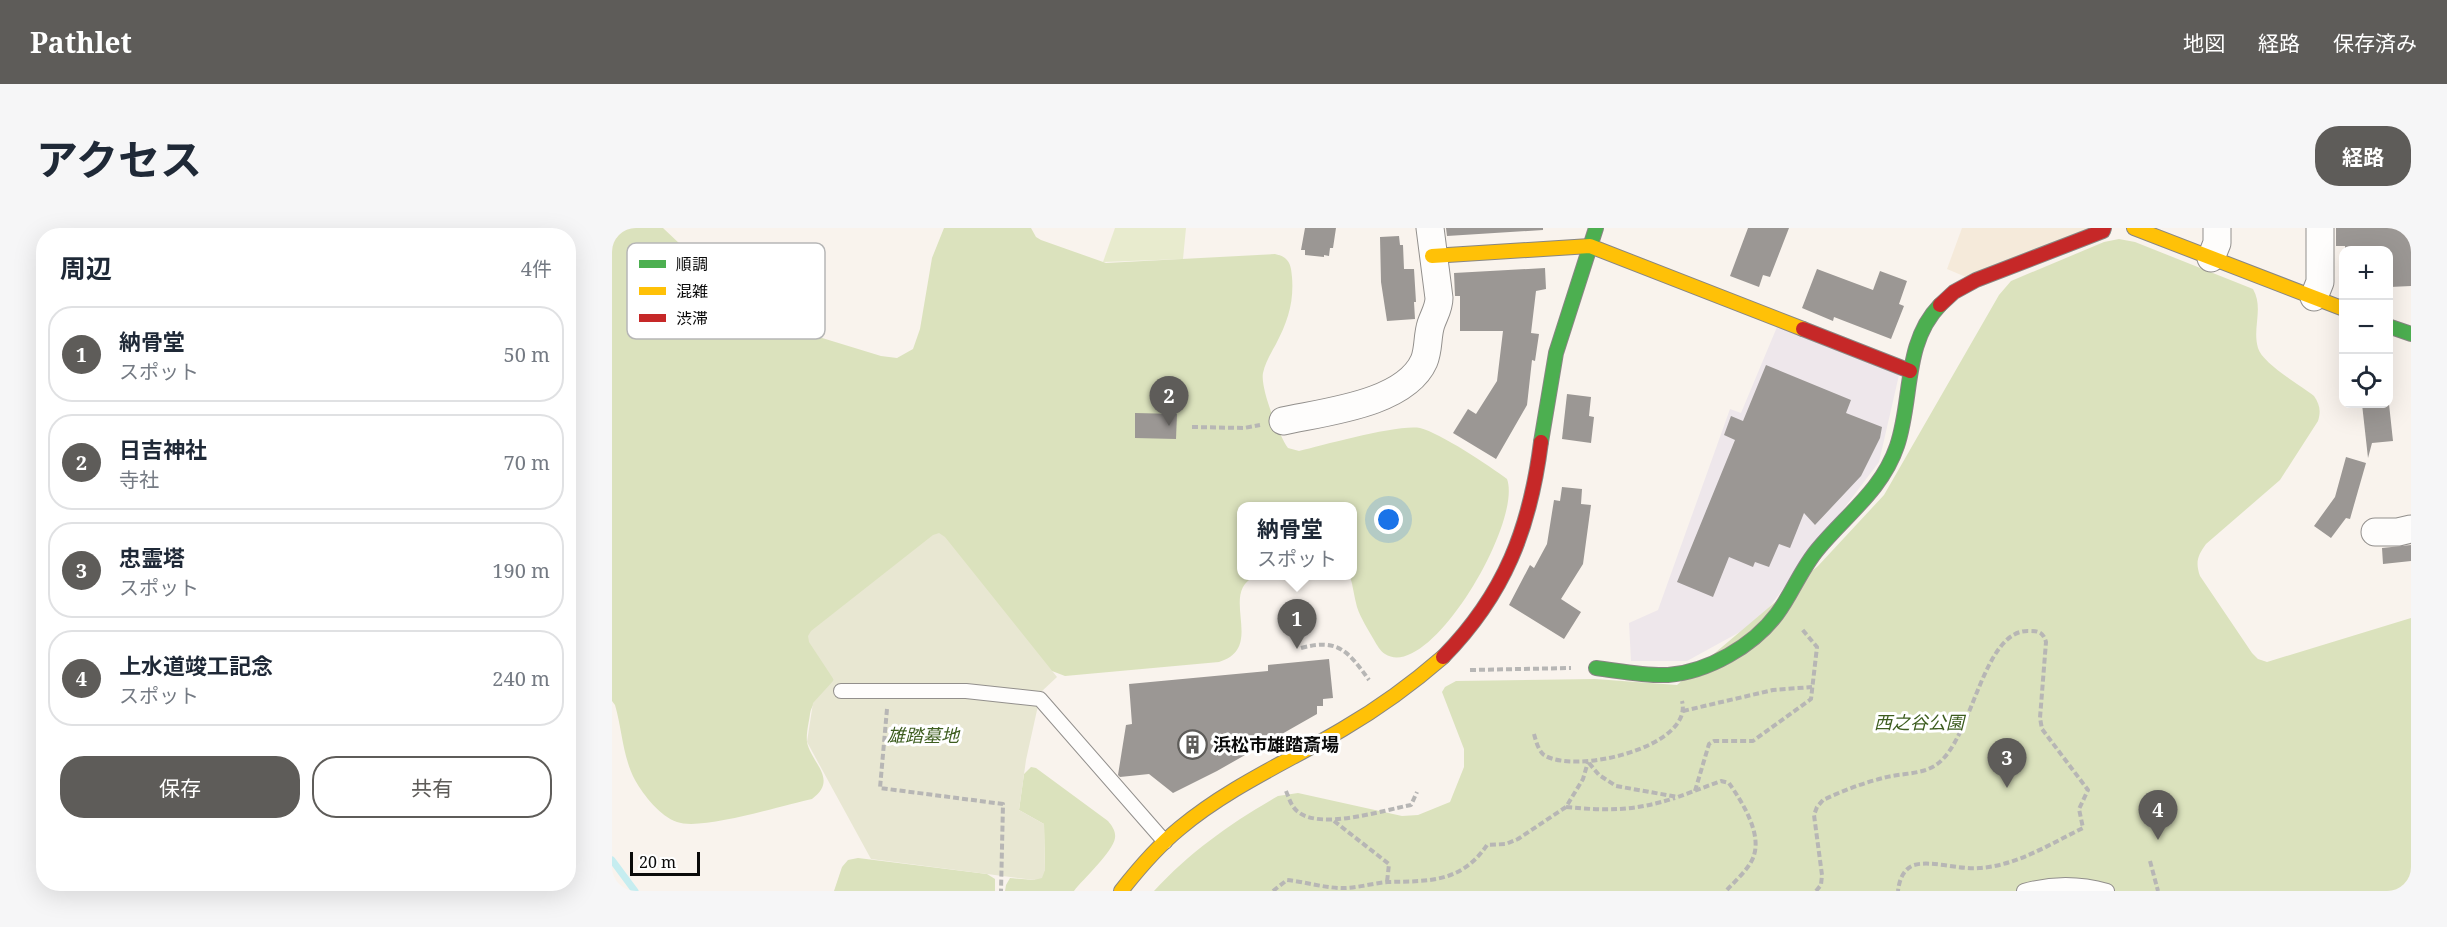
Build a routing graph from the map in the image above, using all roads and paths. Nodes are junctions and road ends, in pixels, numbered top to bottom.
1 (1430, 228) edge
2 (1596, 228) edge
3 (2104, 228) edge
4 (2134, 228) edge
5 (2217, 228) edge
6 (2320, 228) edge
7 (1590, 246) junction
8 (1432, 256) junction
9 (2211, 258) junction
10 (2314, 297) junction
11 (2339, 307) edge
12 (2393, 328) edge
13 (2411, 334) edge
14 (1910, 371) junction
15 (1283, 421) dead end
16 (1192, 427) dead end
17 (1244, 428) dead end
18 (2411, 529) edge
19 (2375, 532) dead end
20 (1780, 609) junction
21 (1301, 648) dead end
22 (1596, 668) joint
23 (1481, 670) dead end
24 (1676, 674) junction
25 (1812, 687) junction
26 (1374, 688) dead end
27 (841, 691) dead end
28 (888, 692) junction
29 (1683, 711) junction
30 (1534, 734) dead end
31 (1588, 762) junction
32 (1283, 783) dead end
33 (1695, 791) junction
34 (1417, 792) dead end
35 (1678, 797) junction
36 (1566, 807) junction
37 (1334, 821) junction
38 (1165, 842) junction
39 (2150, 861) dead end
40 (1386, 882) junction
41 (1000, 891) edge
42 (1121, 891) edge
43 (1273, 891) edge
44 (1726, 891) edge
45 (1816, 891) edge
46 (1898, 891) edge
47 (2024, 891) edge
48 (2107, 891) edge
49 (2158, 891) edge

1 - 8 street
2 - 7 street
3 - 14 street
4 - 9 street
5 - 9 street
6 - 10 street
7 - 8 street
7 - 14 street
7 - 38 street
8 - 15 street
9 - 10 street
10 - 11 street
12 - 13 street
14 - 20 street
16 - 17 path
18 - 19 street
20 - 24 street
20 - 25 path
21 - 26 path
22 - 23 path
22 - 24 street
24 - 29 path
25 - 29 path
25 - 33 path
27 - 28 lane
28 - 38 lane
28 - 41 path
29 - 31 path
30 - 31 path
31 - 35 path
31 - 36 path
32 - 37 path
33 - 35 path
33 - 44 path
34 - 37 path
35 - 36 path
36 - 40 path
37 - 40 path
38 - 42 street
39 - 49 path
40 - 43 path
45 - 46 path
47 - 48 lane

